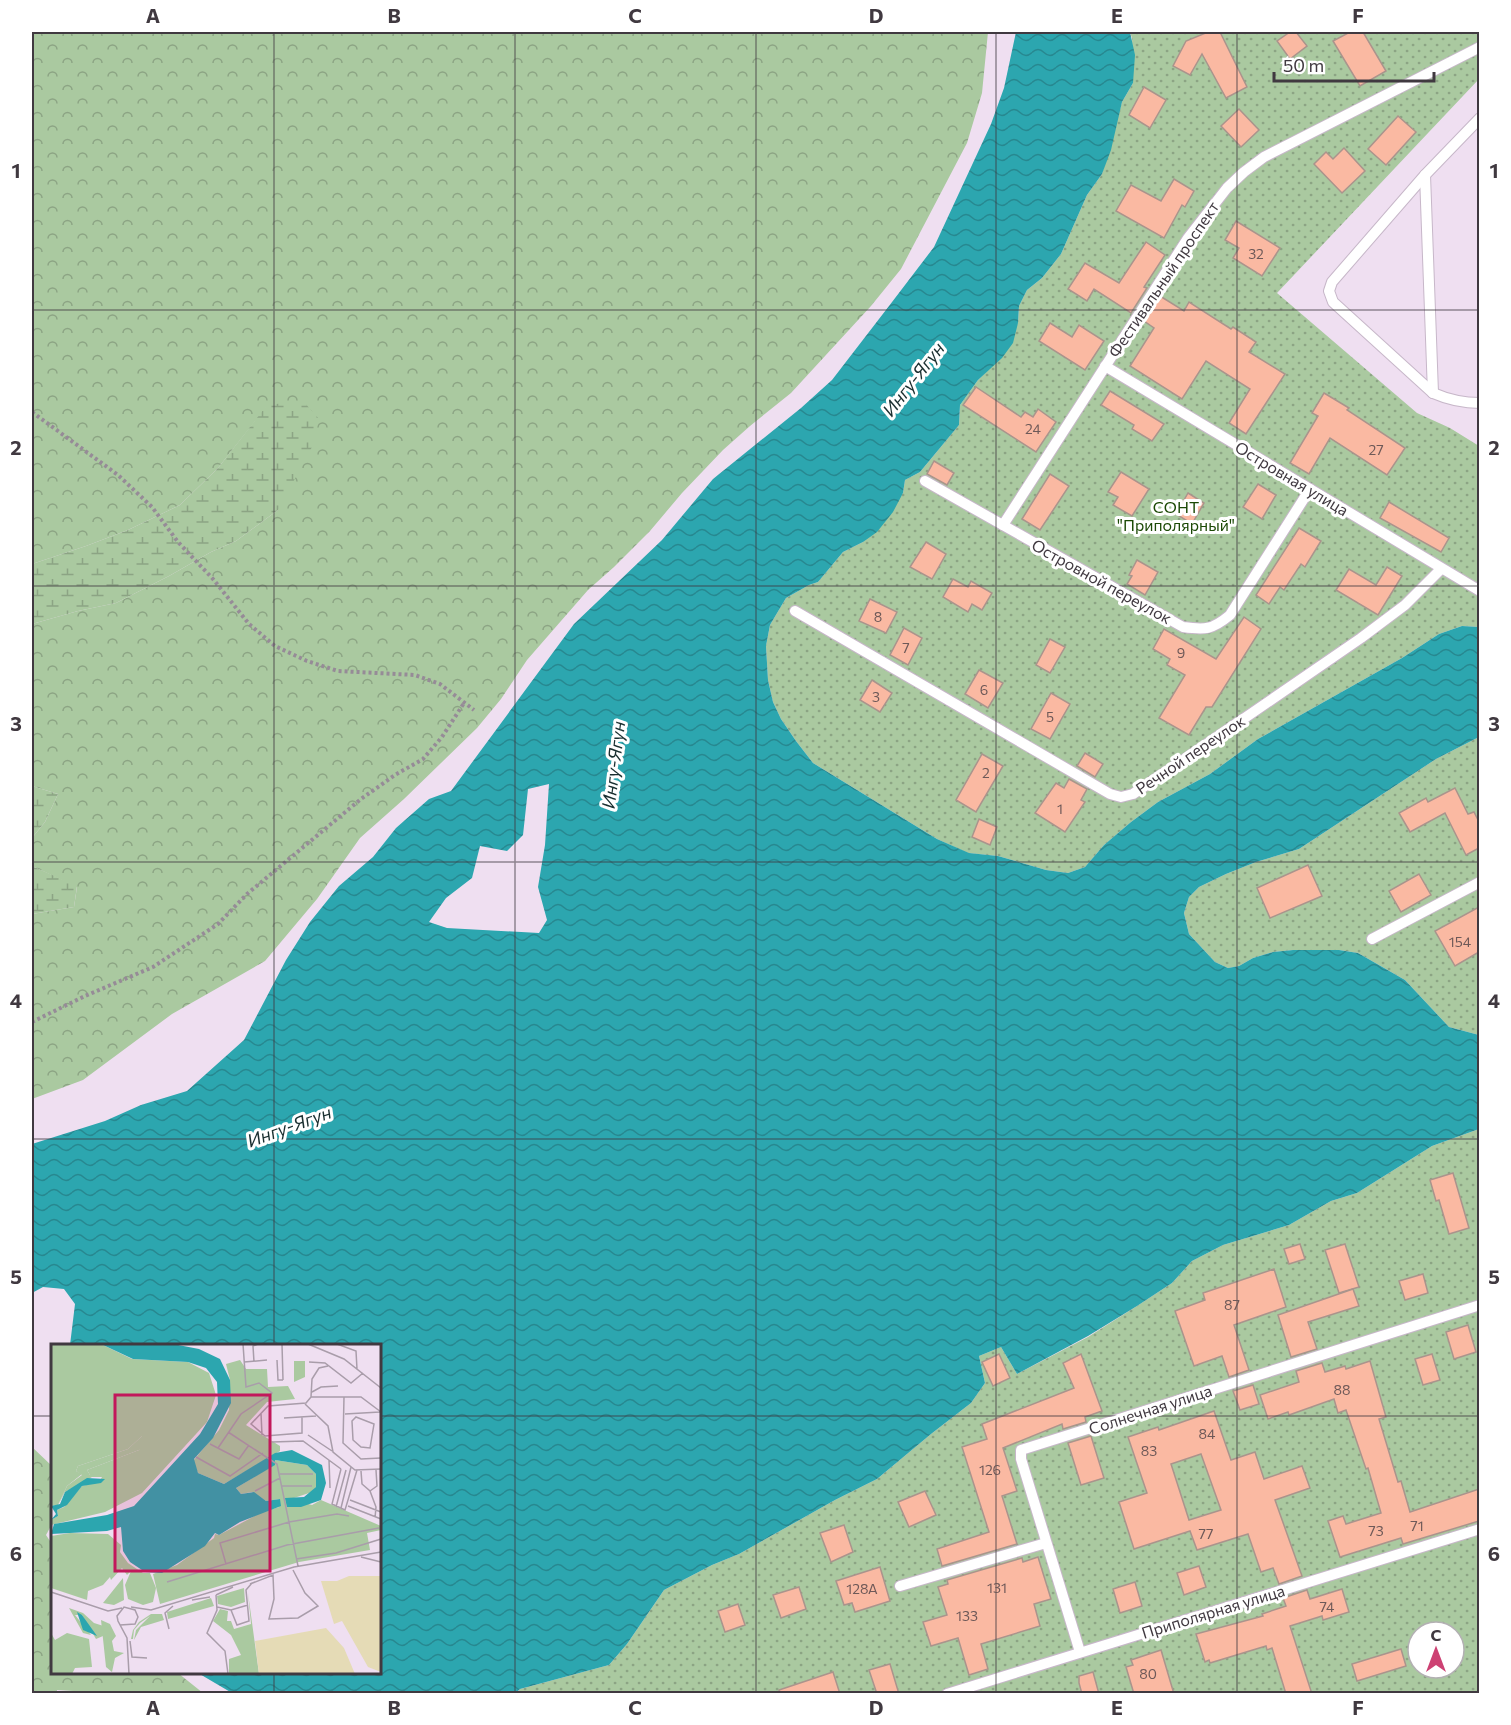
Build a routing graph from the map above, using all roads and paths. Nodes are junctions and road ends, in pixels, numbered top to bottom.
1 (1479, 47) edge
2 (1479, 118) edge
3 (1425, 175) junction
4 (1105, 366) junction
5 (1433, 393) junction
6 (1479, 403) edge
7 (32, 412) edge
8 (925, 481) dead end
9 (1310, 489) junction
10 (1003, 525) junction
11 (1441, 569) junction
12 (1479, 591) edge
13 (795, 611) dead end
14 (464, 703) junction
15 (474, 710) dead end
16 (1479, 882) edge
17 (1372, 939) dead end
18 (32, 1022) edge
19 (1479, 1305) edge
20 (1479, 1529) edge
21 (1046, 1543) junction
22 (900, 1586) dead end
23 (1080, 1652) junction
24 (946, 1694) edge

1 - 4 lane, Фестивальный проспект
2 - 3 lane
3 - 5 lane
3 - 5 lane
4 - 9 lane, Островная улица
4 - 10 lane, Фестивальный проспект
5 - 6 lane
7 - 14 path
8 - 10 lane, Островной переулок
9 - 10 lane, Островной переулок
9 - 11 lane, Островная улица
11 - 12 lane, Островная улица
11 - 13 lane, Речной переулок
14 - 15 path
14 - 18 path
16 - 17 lane
19 - 21 lane, Солнечная улица
20 - 23 lane, Приполярная улица
21 - 22 lane
21 - 23 lane, Солнечная улица
23 - 24 lane, Приполярная улица

